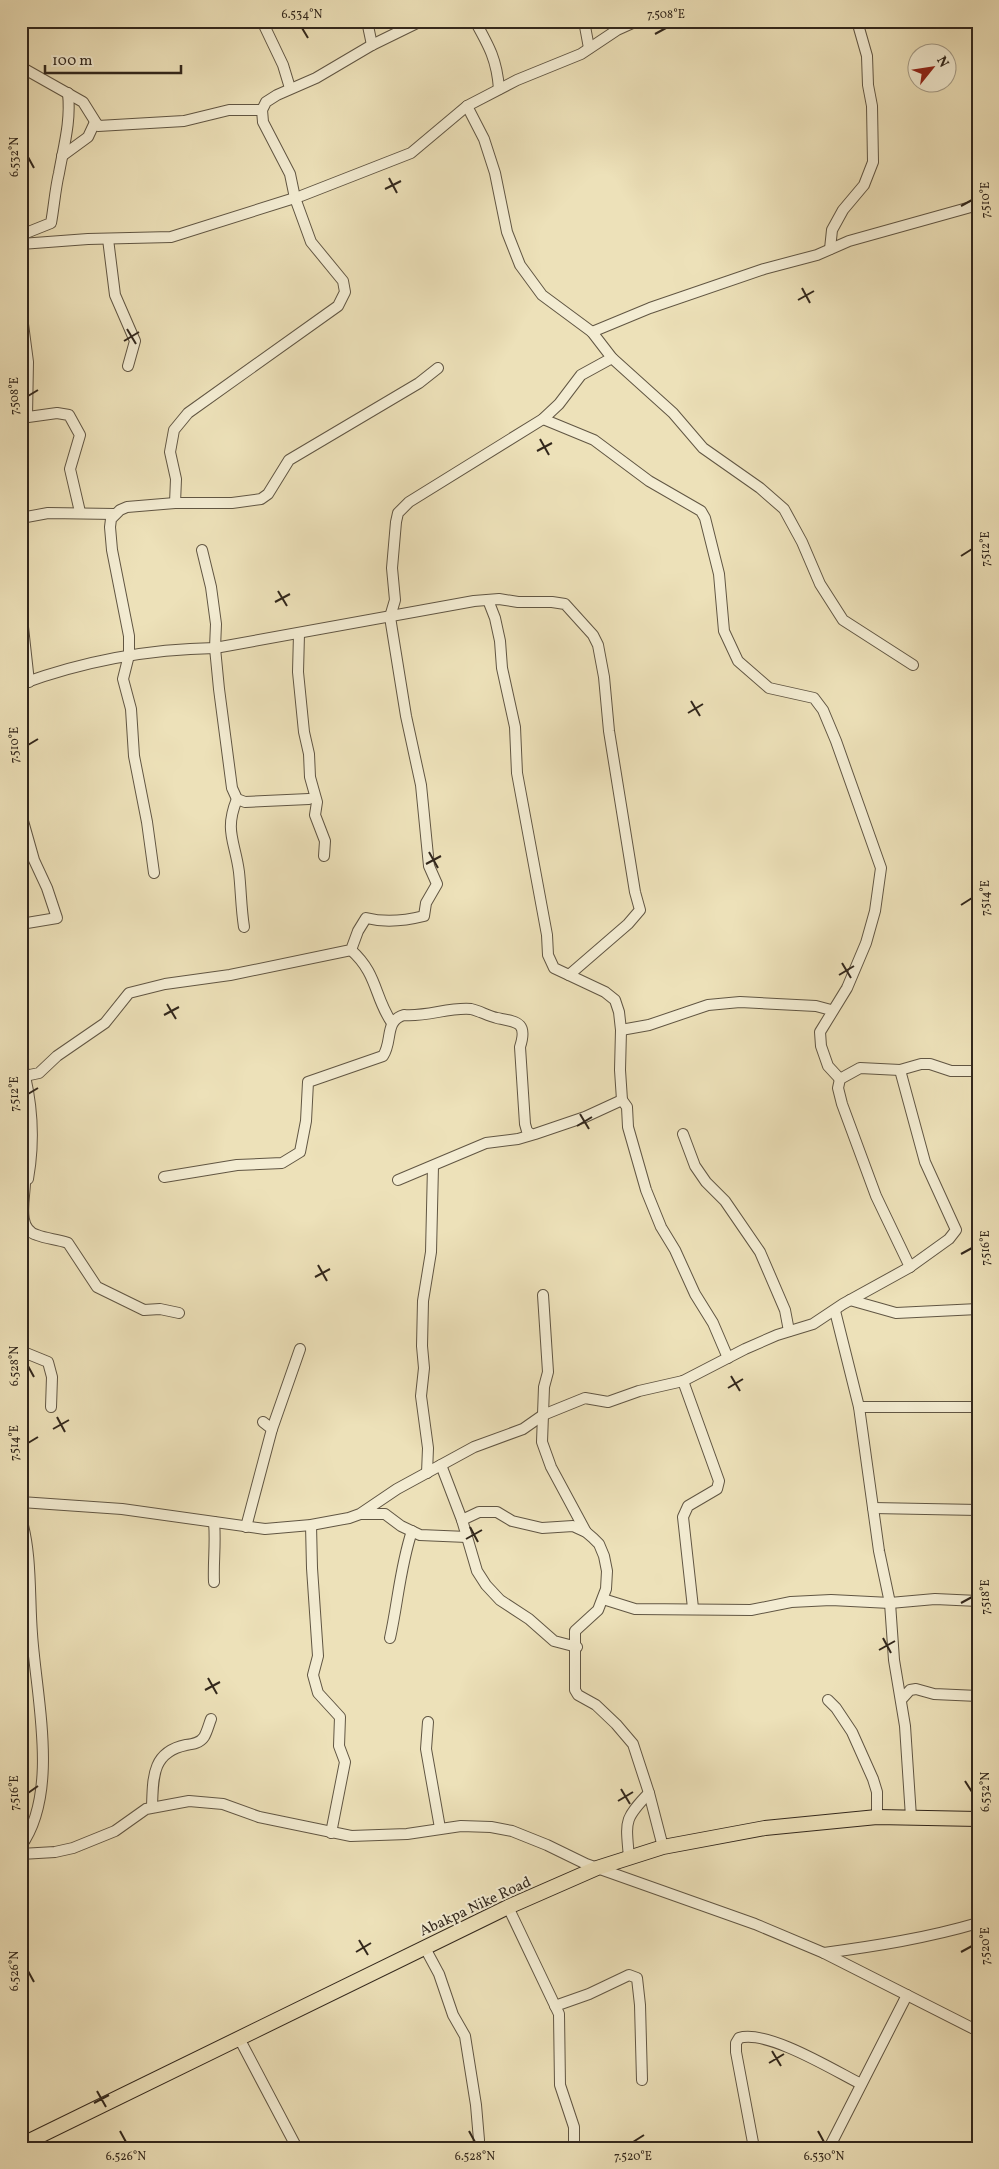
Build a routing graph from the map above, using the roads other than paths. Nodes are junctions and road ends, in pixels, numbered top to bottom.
1 (262, 21) edge
2 (367, 21) edge
3 (421, 21) edge
4 (475, 21) edge
5 (584, 21) edge
6 (637, 21) edge
7 (857, 21) edge
8 (372, 45) junction
9 (589, 48) junction
10 (21, 67) edge
11 (290, 88) junction
12 (499, 89) junction
13 (68, 93) junction
14 (467, 106) junction
15 (262, 110) junction
16 (95, 122) junction
17 (62, 156) junction
18 (295, 198) junction
19 (978, 205) edge
20 (21, 234) edge
21 (108, 239) junction
22 (21, 244) edge
23 (830, 249) junction
24 (21, 309) edge
25 (592, 332) junction
26 (612, 358) junction
27 (128, 366) dead end
28 (438, 368) dead end
29 (24, 417) edge
30 (543, 419) junction
31 (175, 503) junction
32 (80, 512) junction
33 (115, 514) junction
34 (21, 518) edge
35 (202, 550) dead end
36 (488, 600) junction
37 (21, 609) edge
38 (390, 617) junction
39 (299, 634) junction
40 (215, 648) junction
41 (129, 656) junction
42 (914, 665) dead end
43 (25, 683) edge
44 (236, 799) junction
45 (309, 800) dead end
46 (21, 814) edge
47 (324, 856) dead end
48 (154, 873) dead end
49 (21, 924) edge
50 (244, 927) dead end
51 (351, 950) junction
52 (570, 974) junction
53 (831, 1010) junction
54 (392, 1023) junction
55 (621, 1030) junction
56 (21, 1061) edge
57 (900, 1070) junction
58 (978, 1071) edge
59 (26, 1076) junction
60 (840, 1080) junction
61 (622, 1100) junction
62 (531, 1134) junction
63 (683, 1134) dead end
64 (433, 1166) junction
65 (164, 1178) dead end
66 (398, 1180) dead end
67 (23, 1182) edge
68 (910, 1267) junction
69 (543, 1295) dead end
70 (850, 1300) junction
71 (978, 1309) edge
72 (835, 1311) junction
73 (179, 1313) dead end
74 (789, 1331) junction
75 (300, 1349) dead end
76 (21, 1351) edge
77 (728, 1358) junction
78 (683, 1381) junction
79 (50, 1407) dead end
80 (859, 1407) junction
81 (978, 1407) edge
82 (543, 1415) junction
83 (263, 1422) dead end
84 (272, 1429) junction
85 (441, 1465) junction
86 (427, 1473) junction
87 (21, 1502) edge
88 (873, 1508) junction
89 (978, 1510) edge
90 (360, 1514) junction
91 (21, 1518) edge
92 (462, 1520) junction
93 (214, 1522) junction
94 (311, 1525) junction
95 (246, 1527) junction
96 (412, 1532) junction
97 (586, 1532) junction
98 (467, 1537) junction
99 (214, 1582) dead end
100 (603, 1600) junction
101 (978, 1601) edge
102 (890, 1602) junction
103 (693, 1608) junction
104 (26, 1637) edge
105 (390, 1638) dead end
106 (577, 1647) junction
107 (978, 1696) edge
108 (828, 1700) dead end
109 (901, 1700) junction
110 (211, 1719) dead end
111 (428, 1722) dead end
112 (650, 1793) junction
113 (152, 1807) junction
114 (876, 1817) junction
115 (911, 1817) junction
116 (978, 1819) edge
117 (440, 1828) junction
118 (331, 1833) junction
119 (21, 1846) edge
120 (663, 1847) junction
121 (21, 1854) edge
122 (629, 1858) junction
123 (597, 1868) junction
124 (508, 1907) junction
125 (978, 1924) edge
126 (425, 1948) junction
127 (824, 1952) junction
128 (907, 1995) junction
129 (555, 2006) junction
130 (978, 2031) edge
131 (240, 2040) junction
132 (642, 2080) dead end
133 (861, 2084) junction
134 (21, 2145) edge
135 (757, 2146) edge
136 (297, 2148) edge
137 (477, 2148) edge
138 (574, 2148) edge
139 (829, 2148) edge

1 - 11 street
2 - 8 street
3 - 8 street
4 - 12 street
5 - 9 street
6 - 9 street
7 - 23 street
8 - 11 street
9 - 12 street
10 - 13 street
11 - 15 street
12 - 14 street
13 - 16 street
13 - 17 street
14 - 18 street
14 - 25 street
15 - 16 street
15 - 18 street
16 - 17 street
17 - 20 street
18 - 21 street
18 - 31 street
19 - 23 street
21 - 22 street
21 - 27 street
23 - 25 street
24 - 29 street
25 - 26 street
26 - 30 street
26 - 42 street
28 - 31 street
29 - 32 street
30 - 38 street
30 - 53 street
31 - 33 street
32 - 33 street
32 - 34 street
33 - 41 street
35 - 40 street
36 - 38 street
36 - 52 street
36 - 52 street
37 - 43 street
38 - 39 street
38 - 51 street
39 - 40 street
39 - 47 street
40 - 41 street
40 - 44 street
41 - 43 street
41 - 48 street
44 - 45 street
44 - 50 street
46 - 49 street
51 - 54 street
51 - 59 street
52 - 55 street
53 - 55 street
53 - 60 street
54 - 62 street
54 - 65 street
55 - 61 street
56 - 59 street
57 - 58 street
57 - 60 street
57 - 68 street
59 - 67 street
60 - 68 street
61 - 62 street
61 - 77 street
62 - 64 street
63 - 74 street
64 - 66 street
64 - 86 street
67 - 73 street
68 - 70 street
69 - 82 street
70 - 71 street
70 - 72 street
72 - 74 street
72 - 80 street
74 - 77 street
75 - 84 street
76 - 79 street
77 - 78 street
78 - 82 street
78 - 103 street
80 - 81 street
80 - 88 street
82 - 85 street
82 - 97 street
83 - 84 street
84 - 95 street
85 - 86 street
85 - 92 street
86 - 90 street
87 - 93 street
88 - 89 street
88 - 102 street
90 - 94 street
90 - 96 street
91 - 104 street
92 - 97 street
92 - 98 street
93 - 95 street
93 - 99 street
94 - 95 street
94 - 118 street
96 - 98 street
96 - 105 street
97 - 100 street
98 - 106 street
100 - 103 street
100 - 106 street
101 - 102 street
102 - 103 street
102 - 109 street
104 - 119 street
106 - 112 street
107 - 109 street
108 - 114 street
109 - 115 street
110 - 113 street
111 - 117 street
112 - 120 street
112 - 122 street
113 - 118 street
113 - 121 street
114 - 115 main road, Abakpa Nike Road
114 - 120 main road, Abakpa Nike Road
115 - 116 main road, Abakpa Nike Road
117 - 118 street
117 - 123 street
120 - 122 main road, Abakpa Nike Road
122 - 123 main road, Abakpa Nike Road
123 - 124 main road, Abakpa Nike Road
123 - 127 street
124 - 126 main road, Abakpa Nike Road
124 - 129 street
125 - 127 street
126 - 131 main road, Abakpa Nike Road
126 - 137 street
127 - 128 street
128 - 130 street
128 - 133 street
129 - 132 street
129 - 138 street
131 - 134 main road, Abakpa Nike Road
131 - 136 street
133 - 135 street
133 - 139 street

